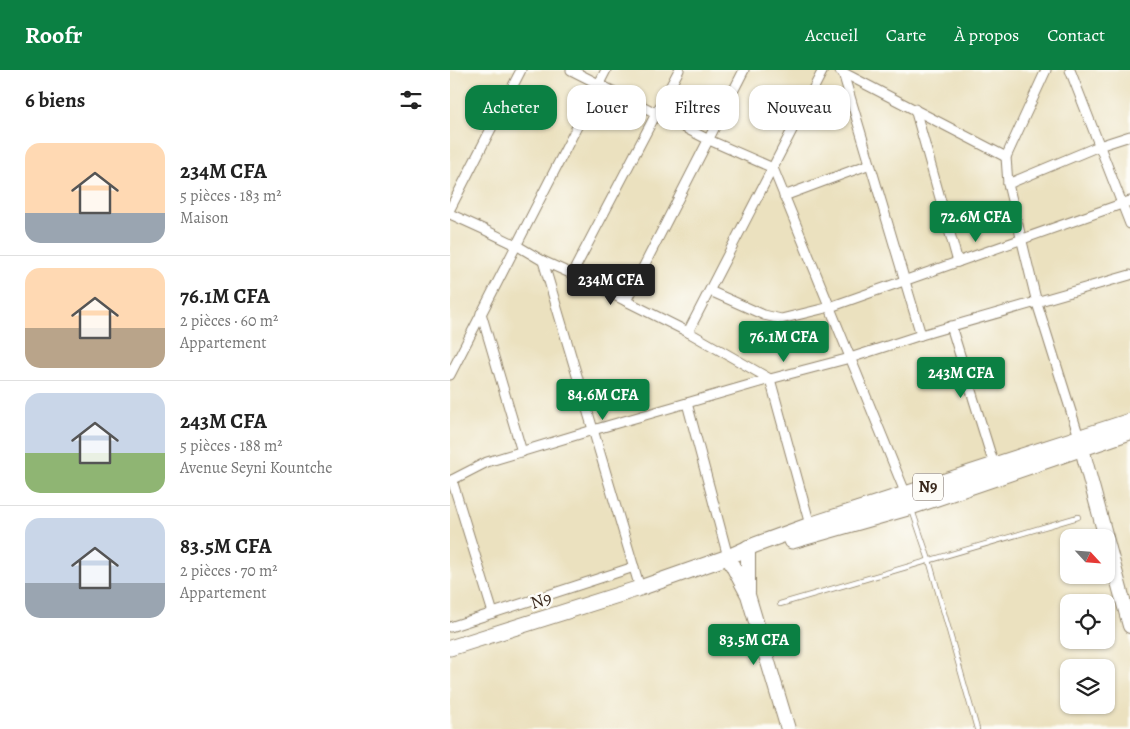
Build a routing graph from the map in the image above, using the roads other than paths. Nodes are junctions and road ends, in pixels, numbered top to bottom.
1 (521, 70) edge
2 (571, 70) edge
3 (606, 70) edge
4 (679, 70) edge
5 (744, 70) edge
6 (823, 70) edge
7 (1046, 70) edge
8 (1070, 70) edge
9 (841, 71) edge
10 (598, 84) junction
11 (671, 85) edge
12 (915, 109) junction
13 (656, 113) joint
14 (689, 130) edge
15 (1130, 136) edge
16 (709, 140) junction
17 (1099, 146) junction
18 (1006, 158) junction
19 (870, 164) junction
20 (773, 168) junction
21 (1008, 184) junction
22 (784, 196) junction
23 (1126, 202) edge
24 (450, 209) edge
25 (450, 214) edge
26 (1130, 224) edge
27 (1022, 239) junction
28 (516, 245) junction
29 (543, 261) junction
30 (958, 262) junction
31 (572, 274) junction
32 (1130, 275) edge
33 (905, 280) junction
34 (710, 291) junction
35 (626, 301) junction
36 (1037, 303) junction
37 (830, 307) junction
38 (481, 313) junction
39 (951, 326) junction
40 (688, 332) junction
41 (921, 335) junction
42 (850, 358) junction
43 (450, 375) edge
44 (770, 379) junction
45 (687, 403) junction
46 (1130, 421) edge
47 (593, 430) junction
48 (1130, 432) edge
49 (1081, 442) junction
50 (522, 452) junction
51 (994, 466) junction
52 (451, 480) edge
53 (908, 500) junction
54 (1078, 517) dead end
55 (810, 525) junction
56 (748, 551) junction
57 (728, 557) junction
58 (929, 560) junction
59 (634, 567) junction
60 (640, 588) junction
61 (748, 595) junction
62 (780, 604) dead end
63 (1127, 605) edge
64 (493, 613) junction
65 (1130, 626) edge
66 (450, 627) edge
67 (450, 648) edge
68 (788, 729) edge
69 (977, 729) edge

1 - 24 street
2 - 10 street
3 - 10 street
4 - 11 street
5 - 16 street
6 - 20 street
7 - 18 street
8 - 17 street
9 - 12 street
9 - 19 street
10 - 13 street
10 - 28 street
12 - 18 street
12 - 30 street
13 - 31 street
14 - 16 street
15 - 17 street
16 - 20 street
16 - 35 street
17 - 21 street
17 - 23 street
18 - 21 street
19 - 22 street
19 - 33 street
20 - 22 street
20 - 34 street
21 - 27 street
22 - 37 street
23 - 26 street
23 - 27 street
25 - 28 street
27 - 30 street
27 - 36 street
28 - 29 street
28 - 38 street
29 - 31 street
29 - 47 street
30 - 33 street
31 - 35 street
32 - 36 street
33 - 37 street
33 - 41 street
34 - 37 street
34 - 40 street
35 - 40 street
36 - 39 street
36 - 49 street
37 - 42 street
38 - 43 street
38 - 50 street
39 - 41 street
39 - 51 street
40 - 44 street
41 - 42 street
42 - 44 street
42 - 53 street
44 - 45 street
44 - 55 street
45 - 47 street
45 - 57 street
46 - 49 highway, N9
47 - 50 street
47 - 59 street
48 - 49 highway, N9
49 - 51 highway, N9
49 - 53 highway, N9
49 - 63 main road
50 - 52 street
51 - 53 highway, N9
52 - 64 street
53 - 55 highway, N9
53 - 56 highway, N9
53 - 58 lane
54 - 58 lane
55 - 56 highway, N9
56 - 57 highway, N9
56 - 61 main road
57 - 60 highway, N9
57 - 61 main road
58 - 62 lane
58 - 69 lane
59 - 60 street
59 - 64 street
60 - 67 highway, N9
61 - 68 main road
63 - 65 main road
64 - 66 street

